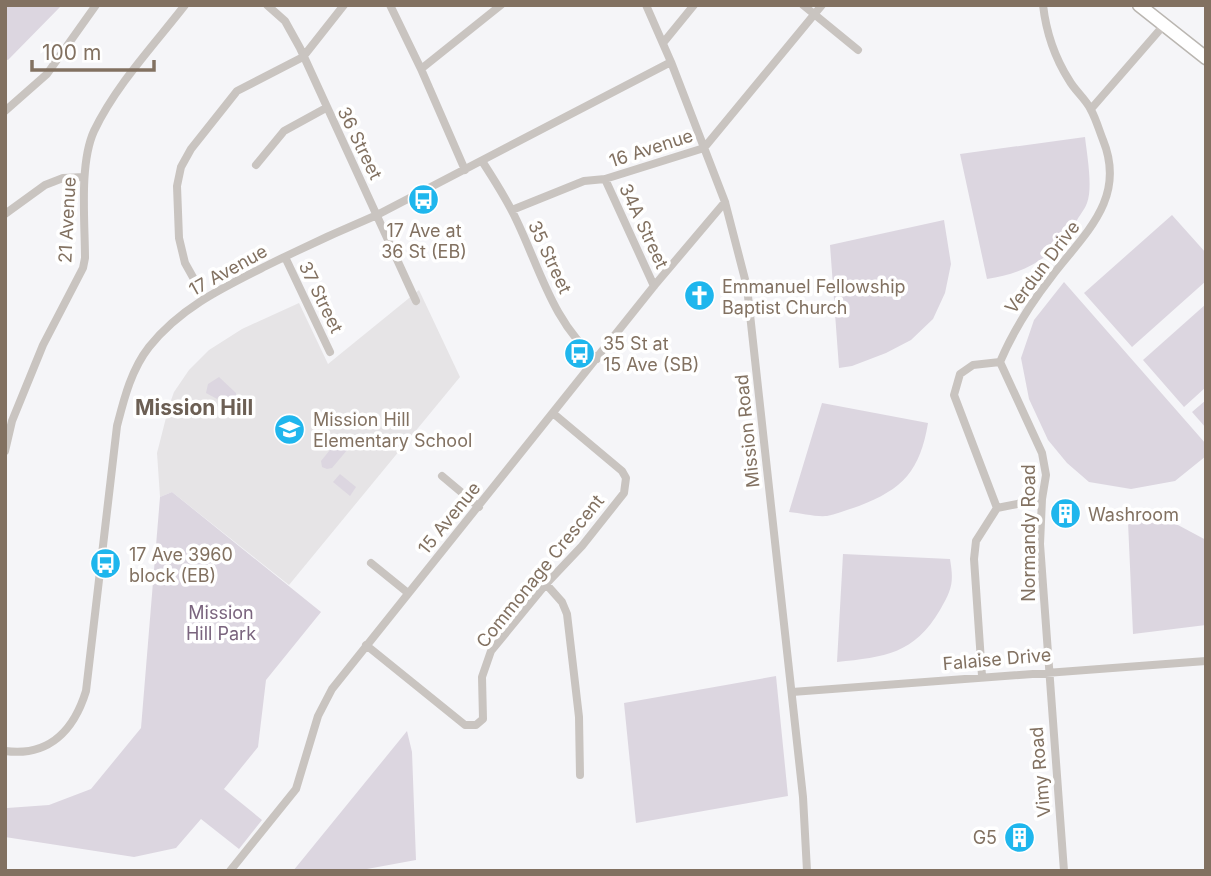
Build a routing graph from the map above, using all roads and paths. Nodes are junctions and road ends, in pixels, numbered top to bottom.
1 (96, 5) edge
2 (185, 5) edge
3 (267, 5) edge
4 (344, 5) edge
5 (390, 5) edge
6 (501, 5) edge
7 (646, 5) edge
8 (694, 5) edge
9 (803, 5) edge
10 (822, 5) edge
11 (1043, 5) edge
12 (1139, 5) edge
13 (815, 15) junction
14 (1164, 25) junction
15 (663, 43) junction
16 (858, 50) dead end
17 (303, 57) junction
18 (1206, 58) edge
19 (671, 62) junction
20 (421, 69) junction
21 (326, 108) junction
22 (1091, 109) junction
23 (5, 111) edge
24 (704, 148) junction
25 (482, 161) junction
26 (256, 165) dead end
27 (465, 170) junction
28 (84, 177) junction
29 (604, 179) junction
30 (725, 202) junction
31 (512, 210) junction
32 (5, 214) edge
33 (377, 215) junction
34 (285, 257) junction
35 (654, 286) junction
36 (204, 297) junction
37 (416, 301) dead end
38 (330, 352) dead end
39 (597, 359) junction
40 (1000, 362) junction
41 (554, 414) junction
42 (5, 451) edge
43 (442, 476) dead end
44 (1042, 499) junction
45 (479, 507) junction
46 (997, 508) junction
47 (371, 563) dead end
48 (546, 584) junction
49 (408, 593) junction
50 (366, 645) junction
51 (1206, 661) edge
52 (1048, 671) junction
53 (982, 676) junction
54 (792, 692) junction
55 (5, 751) edge
56 (580, 775) dead end
57 (230, 871) edge
58 (807, 871) edge
59 (1064, 871) edge

1 - 23 street
2 - 28 street, 21 Avenue
3 - 17 street, 36 Street
4 - 17 street
5 - 20 street
6 - 20 street
7 - 15 street, Mission Road
8 - 15 street
9 - 13 street
10 - 13 street, 16 Avenue
11 - 22 street
12 - 14 highway
13 - 16 street
13 - 24 street, 16 Avenue
14 - 18 highway
14 - 22 street
15 - 19 street, Mission Road
17 - 21 street, 36 Street
17 - 36 street
19 - 24 street, Mission Road
19 - 25 street, 17 Avenue
20 - 27 street
21 - 26 street
21 - 33 street, 36 Street
22 - 40 street, Verdun Drive
24 - 29 street, 16 Avenue
24 - 30 street, Mission Road
25 - 27 street, 17 Avenue
25 - 31 street, 35 Street
27 - 33 street, 17 Avenue
28 - 32 street
28 - 42 street, 21 Avenue
29 - 31 street, 16 Avenue
29 - 35 street, 34A Street
30 - 35 street, 15 Avenue
30 - 54 street, Mission Road
31 - 39 street, 35 Street
33 - 34 street, 17 Avenue
33 - 37 street, 36 Street
34 - 36 street, 17 Avenue
34 - 38 street, 37 Street
35 - 39 street, 15 Avenue
36 - 55 street, 17 Avenue
39 - 41 street, 15 Avenue
40 - 44 street, Normandy Road
40 - 46 street
41 - 45 street, 15 Avenue
41 - 48 street, Commonage Crescent
43 - 45 street
44 - 46 street
44 - 52 street, Normandy Road
45 - 49 street, 15 Avenue
46 - 53 street
47 - 49 street
48 - 50 street, Commonage Crescent
48 - 56 street
49 - 50 street, 15 Avenue
50 - 57 street, 15 Avenue
51 - 52 street, Falaise Drive
52 - 53 street, Falaise Drive
52 - 59 street, Vimy Road
53 - 54 street, Falaise Drive
54 - 58 street, Mission Road

